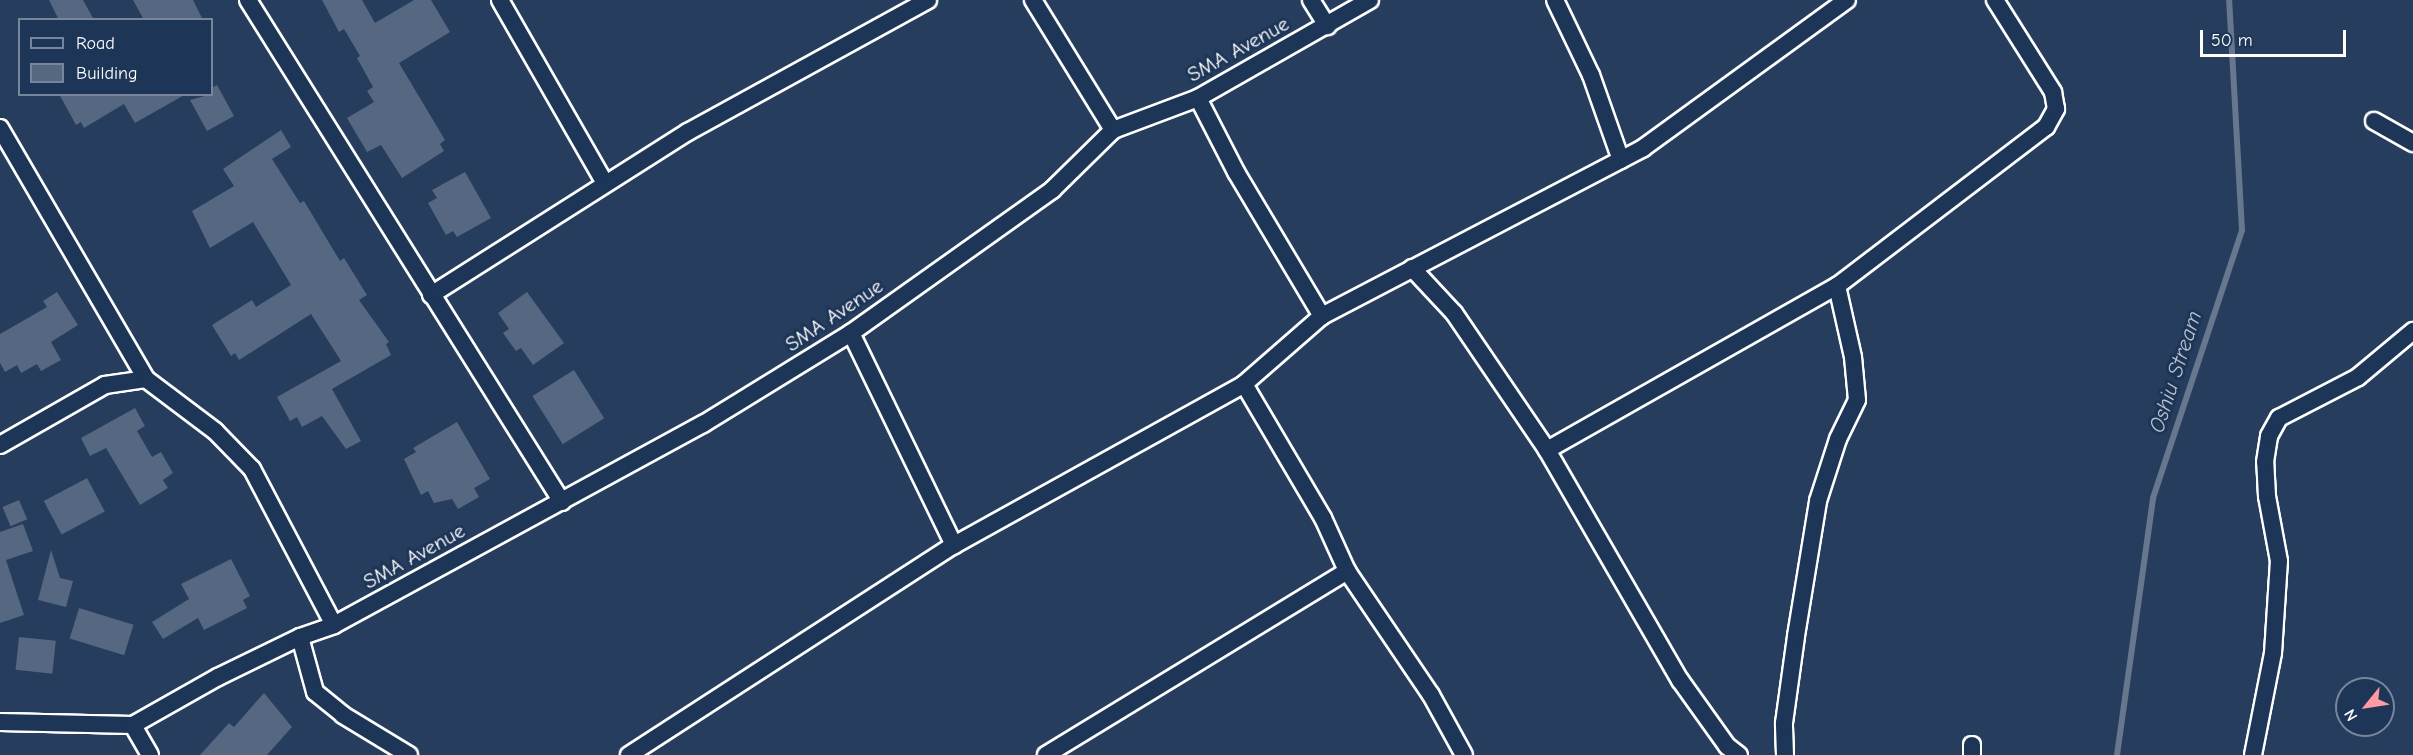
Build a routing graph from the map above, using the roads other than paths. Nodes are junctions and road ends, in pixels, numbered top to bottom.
1 (248, 0) edge
2 (500, 0) edge
3 (928, 0) edge
4 (1033, 0) edge
5 (1311, 0) edge
6 (1370, 0) edge
7 (1555, 0) edge
8 (1847, 0) edge
9 (1995, 0) edge
10 (1327, 26) junction
11 (1198, 98) junction
12 (2374, 121) dead end
13 (0, 128) edge
14 (1113, 130) junction
15 (2413, 143) edge
16 (1621, 160) junction
17 (605, 183) junction
18 (1412, 268) junction
19 (1837, 286) junction
20 (431, 294) junction
21 (1322, 316) junction
22 (2413, 330) edge
23 (851, 333) junction
24 (146, 379) junction
25 (1244, 384) junction
26 (0, 445) edge
27 (1547, 450) junction
28 (562, 501) junction
29 (954, 545) junction
30 (1347, 571) junction
31 (334, 625) junction
32 (300, 637) junction
33 (0, 722) edge
34 (133, 725) junction
35 (150, 755) edge
36 (409, 755) edge
37 (629, 755) edge
38 (1046, 755) edge
39 (1464, 755) edge
40 (1739, 755) edge
41 (1785, 755) edge
42 (2253, 755) edge

1 - 20 street
2 - 17 street
3 - 17 street
4 - 14 street
5 - 10 street
6 - 10 street, SMA Avenue
7 - 16 street
8 - 16 street
9 - 19 street
10 - 11 street, SMA Avenue
11 - 14 street, SMA Avenue
11 - 21 street
12 - 15 street
13 - 24 street
14 - 23 street, SMA Avenue
16 - 18 street
17 - 20 street
18 - 21 street
18 - 27 street
19 - 27 street
19 - 41 street
20 - 28 street
21 - 25 street
22 - 42 street
23 - 28 street, SMA Avenue
23 - 29 street
24 - 26 street
24 - 31 street
25 - 29 street
25 - 30 street
27 - 40 street
28 - 31 street, SMA Avenue
29 - 37 street
30 - 38 street
30 - 39 street
31 - 32 street, SMA Avenue
32 - 34 street, SMA Avenue
32 - 36 street
33 - 34 street
34 - 35 street

